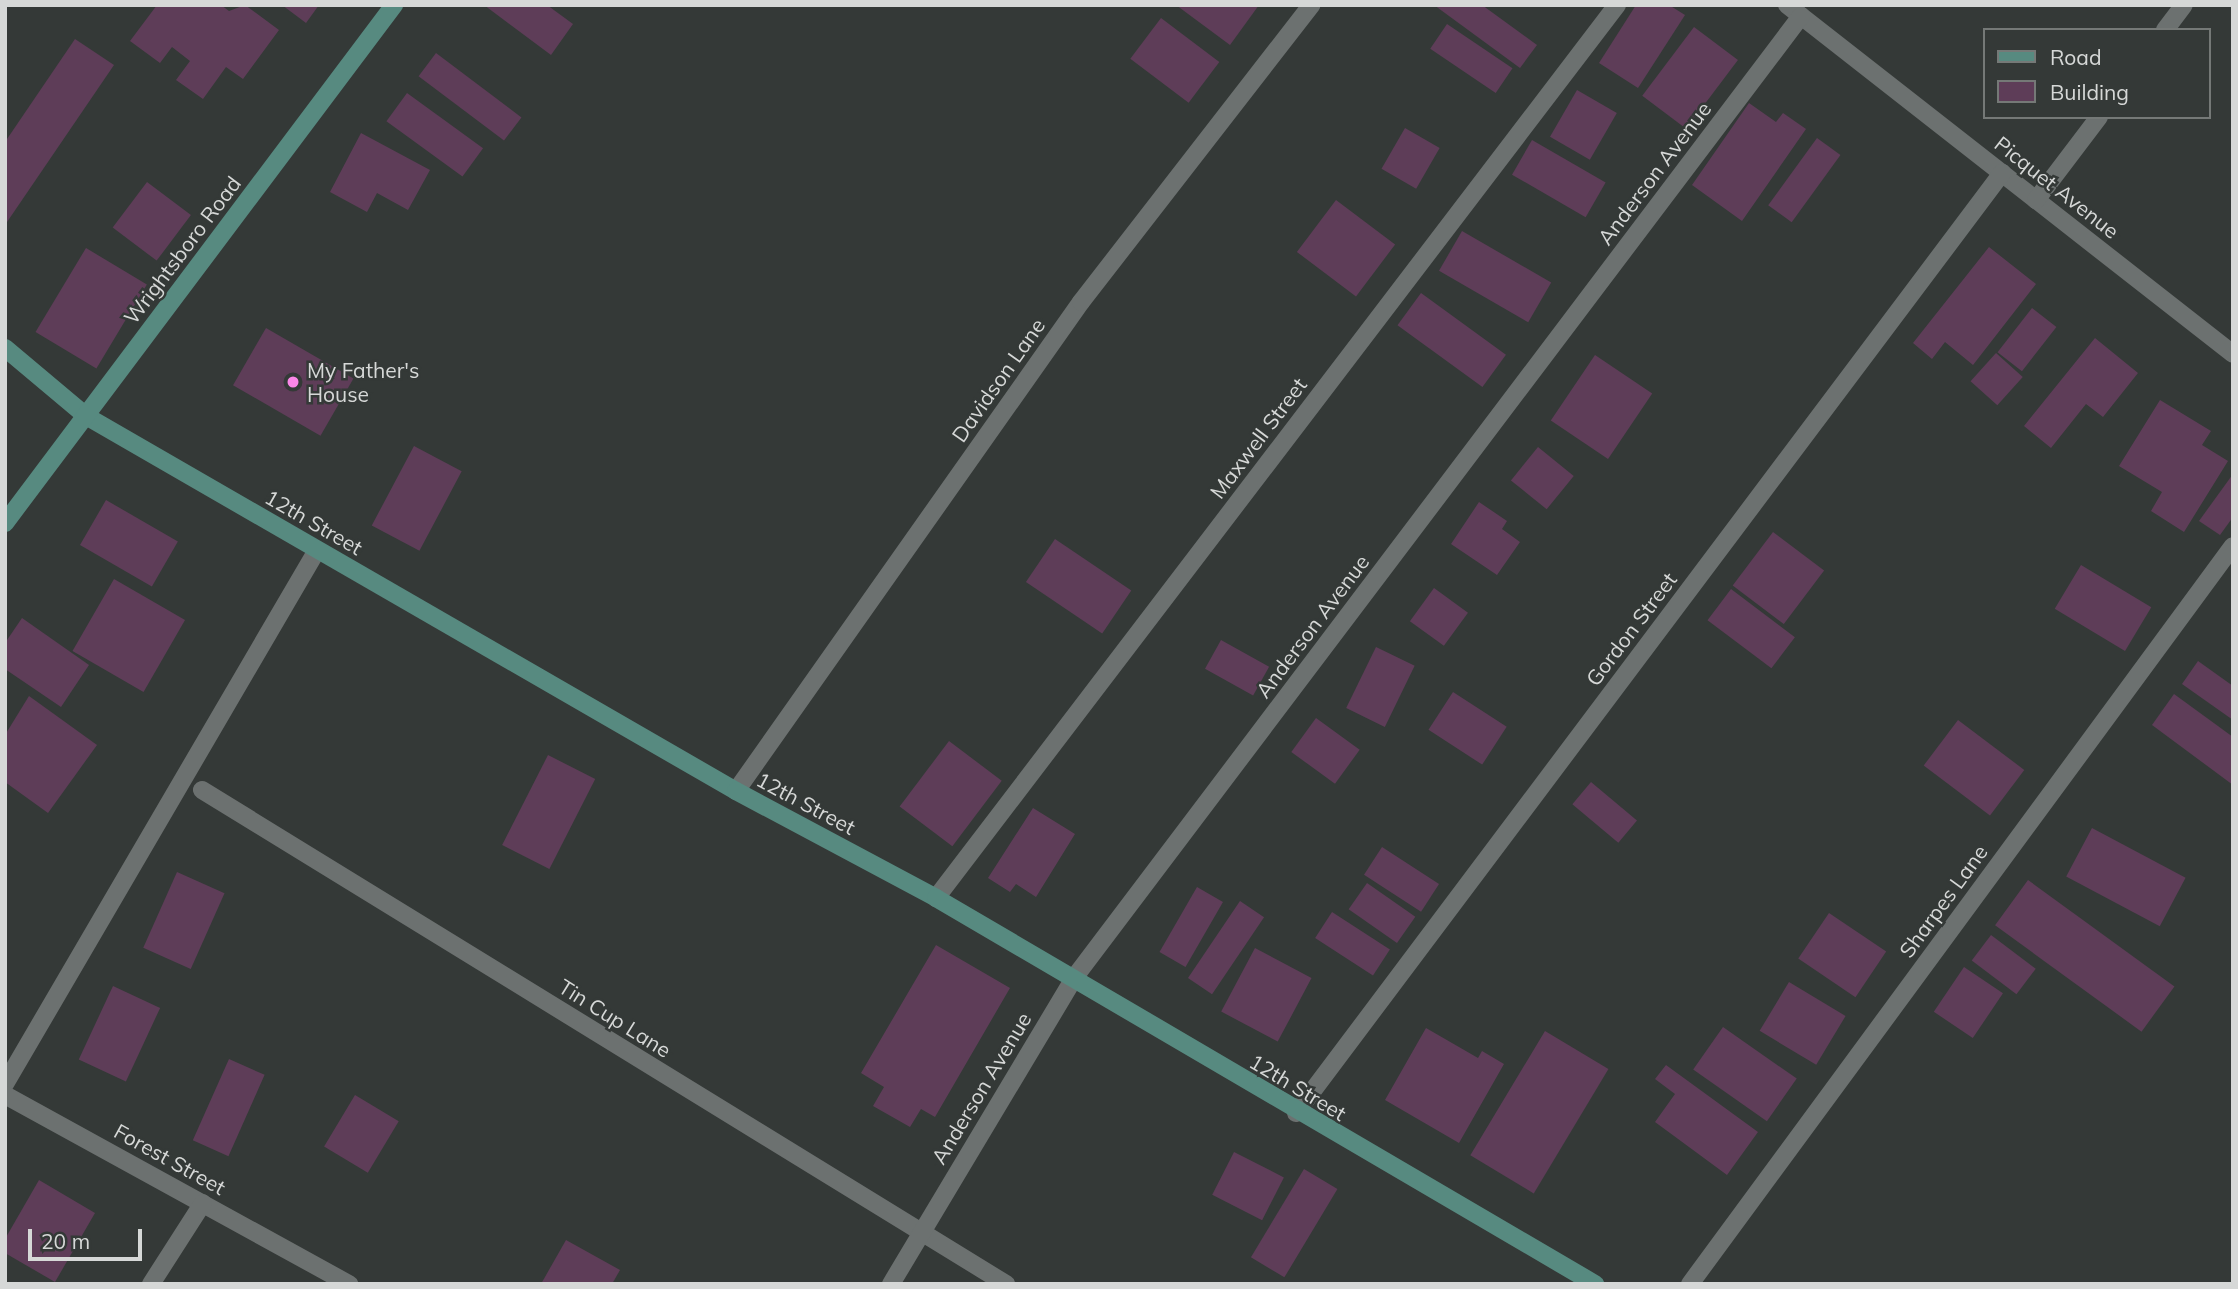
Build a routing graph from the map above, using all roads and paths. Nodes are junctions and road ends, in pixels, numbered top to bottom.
1 (394, 5) edge
2 (1311, 5) edge
3 (1618, 5) edge
4 (2183, 5) edge
5 (1794, 11) edge
6 (2166, 28) edge
7 (2097, 119) edge
8 (2002, 173) junction
9 (2036, 200) junction
10 (5, 348) edge
11 (2233, 354) edge
12 (86, 416) junction
13 (5, 523) edge
14 (2233, 546) edge
15 (317, 550) junction
16 (202, 790) dead end
17 (736, 791) junction
18 (936, 898) junction
19 (1073, 978) junction
20 (5, 1084) edge
21 (5, 1095) edge
22 (1296, 1113) junction
23 (202, 1203) junction
24 (920, 1233) junction
25 (151, 1284) edge
26 (349, 1284) edge
27 (891, 1284) edge
28 (1006, 1284) edge
29 (1595, 1284) edge
30 (1690, 1284) edge

1 - 12 street, Wrightsboro Road
2 - 17 street, Davidson Lane
3 - 18 street, Maxwell Street
4 - 6 street
5 - 8 street, Picquet Avenue
5 - 19 street, Anderson Avenue
7 - 9 street
8 - 9 street, Picquet Avenue
8 - 22 street, Gordon Street
9 - 11 street, Picquet Avenue
10 - 12 street, 12th Street
12 - 13 street, Wrightsboro Road
12 - 15 street, 12th Street
14 - 30 street, Sharpes Lane
15 - 17 street, 12th Street
15 - 20 street
16 - 24 street, Tin Cup Lane
17 - 18 street, 12th Street
18 - 19 street, 12th Street
19 - 22 street, 12th Street
19 - 24 street, Anderson Avenue
21 - 23 street, Forest Street
22 - 29 street, 12th Street
23 - 25 street
23 - 26 street, Forest Street
24 - 27 street, Anderson Avenue
24 - 28 street, Tin Cup Lane

